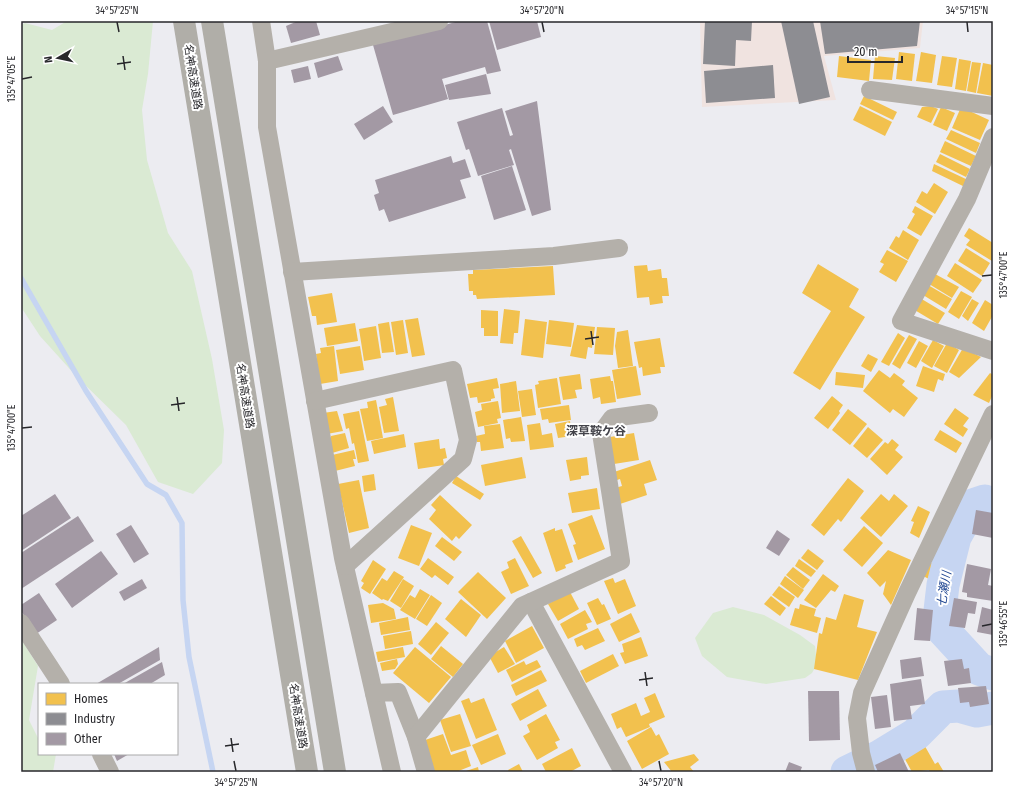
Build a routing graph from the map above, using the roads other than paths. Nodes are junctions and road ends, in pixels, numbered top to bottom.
1 (184, 21) edge
2 (212, 21) edge
3 (261, 21) edge
4 (275, 21) edge
5 (439, 21) edge
6 (267, 61) junction
7 (870, 90) dead end
8 (993, 106) edge
9 (993, 137) edge
10 (619, 248) dead end
11 (292, 272) junction
12 (993, 351) edge
13 (315, 401) junction
14 (649, 413) dead end
15 (993, 414) edge
16 (345, 566) junction
17 (531, 602) junction
18 (21, 623) edge
19 (60, 683) edge
20 (374, 693) junction
21 (416, 737) junction
22 (101, 755) edge
23 (865, 767) edge
24 (110, 772) edge
25 (307, 772) edge
26 (335, 772) edge
27 (392, 772) edge
28 (426, 772) edge
29 (623, 772) edge

1 - 25 highway, 名神高速道路
2 - 26 highway
3 - 6 street
4 - 6 street
5 - 6 street
6 - 11 street
7 - 8 street
9 - 12 street
10 - 11 street
11 - 13 street
13 - 16 street
13 - 16 street
14 - 17 street
15 - 23 street
16 - 20 street
17 - 21 street
17 - 29 street
18 - 19 street
20 - 21 street
20 - 27 street
21 - 28 street
22 - 24 street

